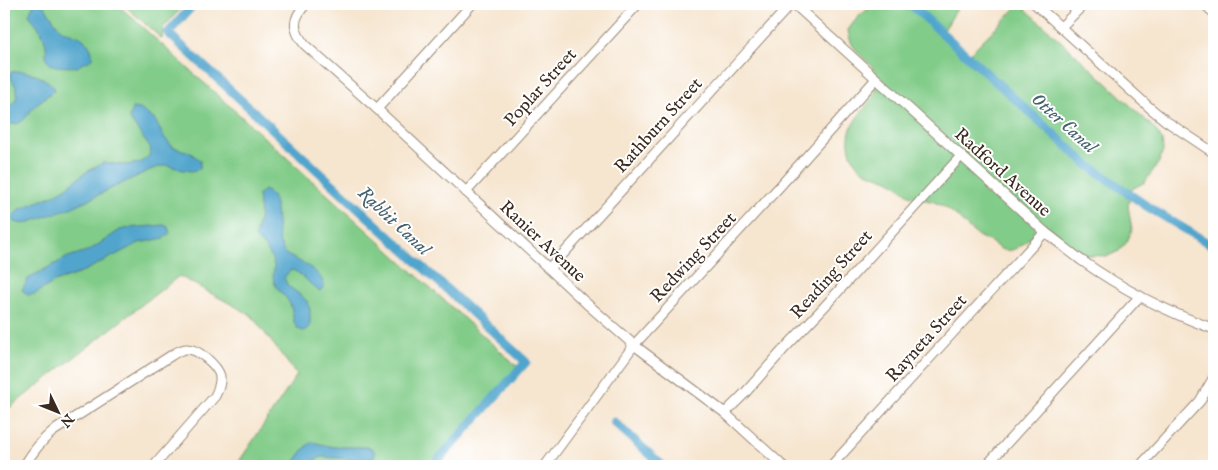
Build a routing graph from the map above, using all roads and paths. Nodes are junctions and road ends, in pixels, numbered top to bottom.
1 (306, 4) edge
2 (472, 4) edge
3 (638, 4) edge
4 (793, 4) edge
5 (1036, 4) edge
6 (1084, 4) edge
7 (1204, 4) edge
8 (1214, 13) edge
9 (1061, 27) junction
10 (876, 79) junction
11 (377, 109) junction
12 (1214, 153) edge
13 (961, 156) junction
14 (466, 192) junction
15 (1044, 232) junction
16 (549, 268) junction
17 (1140, 296) junction
18 (1214, 330) edge
19 (634, 345) junction
20 (1214, 377) edge
21 (725, 413) junction
22 (24, 466) edge
23 (154, 466) edge
24 (545, 466) edge
25 (783, 466) edge
26 (831, 466) edge
27 (986, 466) edge
28 (1140, 466) edge

1 - 11 street, Ranier Avenue
2 - 11 street
3 - 14 street, Poplar Street
4 - 10 street, Radford Avenue
4 - 16 street, Rathburn Street
5 - 9 street
6 - 9 street
7 - 8 street
9 - 12 street
10 - 13 street, Radford Avenue
10 - 19 street, Redwing Street
11 - 14 street, Ranier Avenue
13 - 15 street, Radford Avenue
13 - 21 street, Reading Street
14 - 16 street, Ranier Avenue
15 - 17 street, Radford Avenue
15 - 26 street, Rayneta Street
16 - 19 street, Ranier Avenue
17 - 18 street, Radford Avenue
17 - 27 street
19 - 21 street, Ranier Avenue
19 - 24 street, Redwing Street
20 - 28 street
21 - 25 street, Ranier Avenue
22 - 23 street

